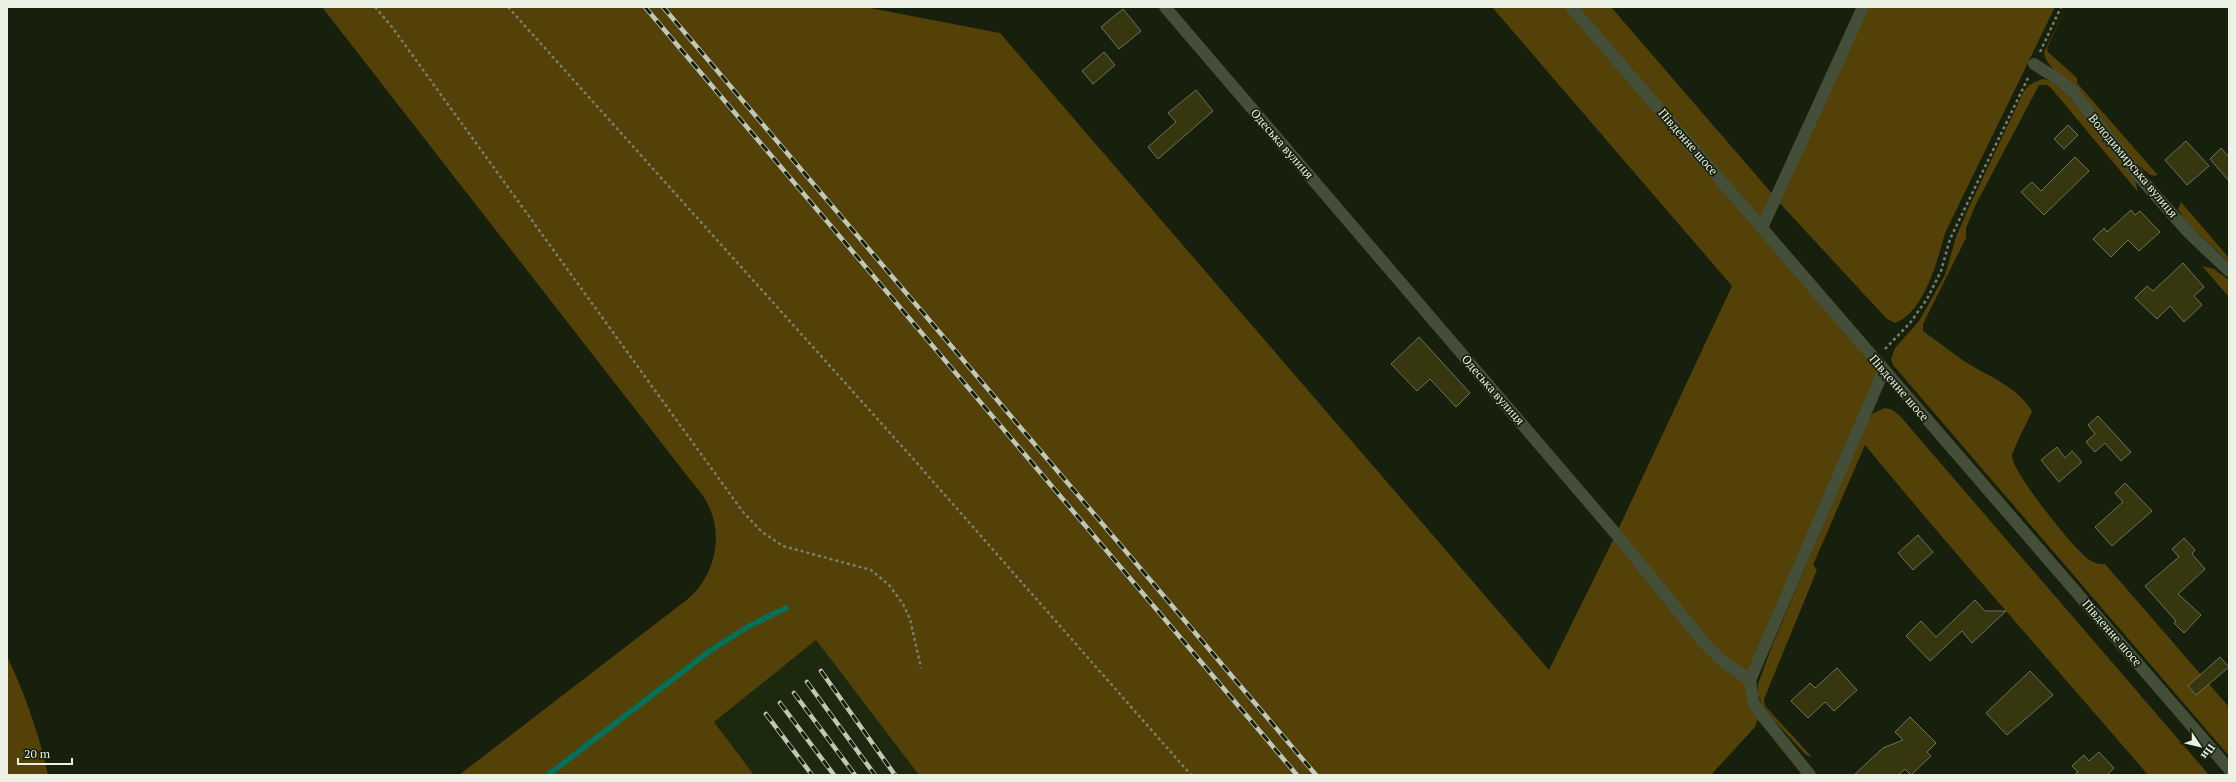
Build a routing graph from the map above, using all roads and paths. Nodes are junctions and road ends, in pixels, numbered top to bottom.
1 (375, 7) edge
2 (508, 7) edge
3 (1165, 7) edge
4 (1571, 7) edge
5 (1863, 7) edge
6 (2061, 7) edge
7 (2034, 64) junction
8 (1762, 228) junction
9 (2229, 271) edge
10 (1873, 358) junction
11 (1884, 370) junction
12 (922, 668) dead end
13 (1750, 680) junction
14 (2229, 768) edge
15 (1191, 775) edge
16 (1810, 775) edge

1 - 12 path
2 - 15 path
3 - 13 street, Одеська вулиця
4 - 8 street, Південне шосе
5 - 8 street
6 - 7 path
7 - 9 street, Володимирська вулиця
7 - 10 path
8 - 10 street, Південне шосе
10 - 11 street, Південне шосе
11 - 13 street
11 - 14 street, Південне шосе
13 - 16 street

